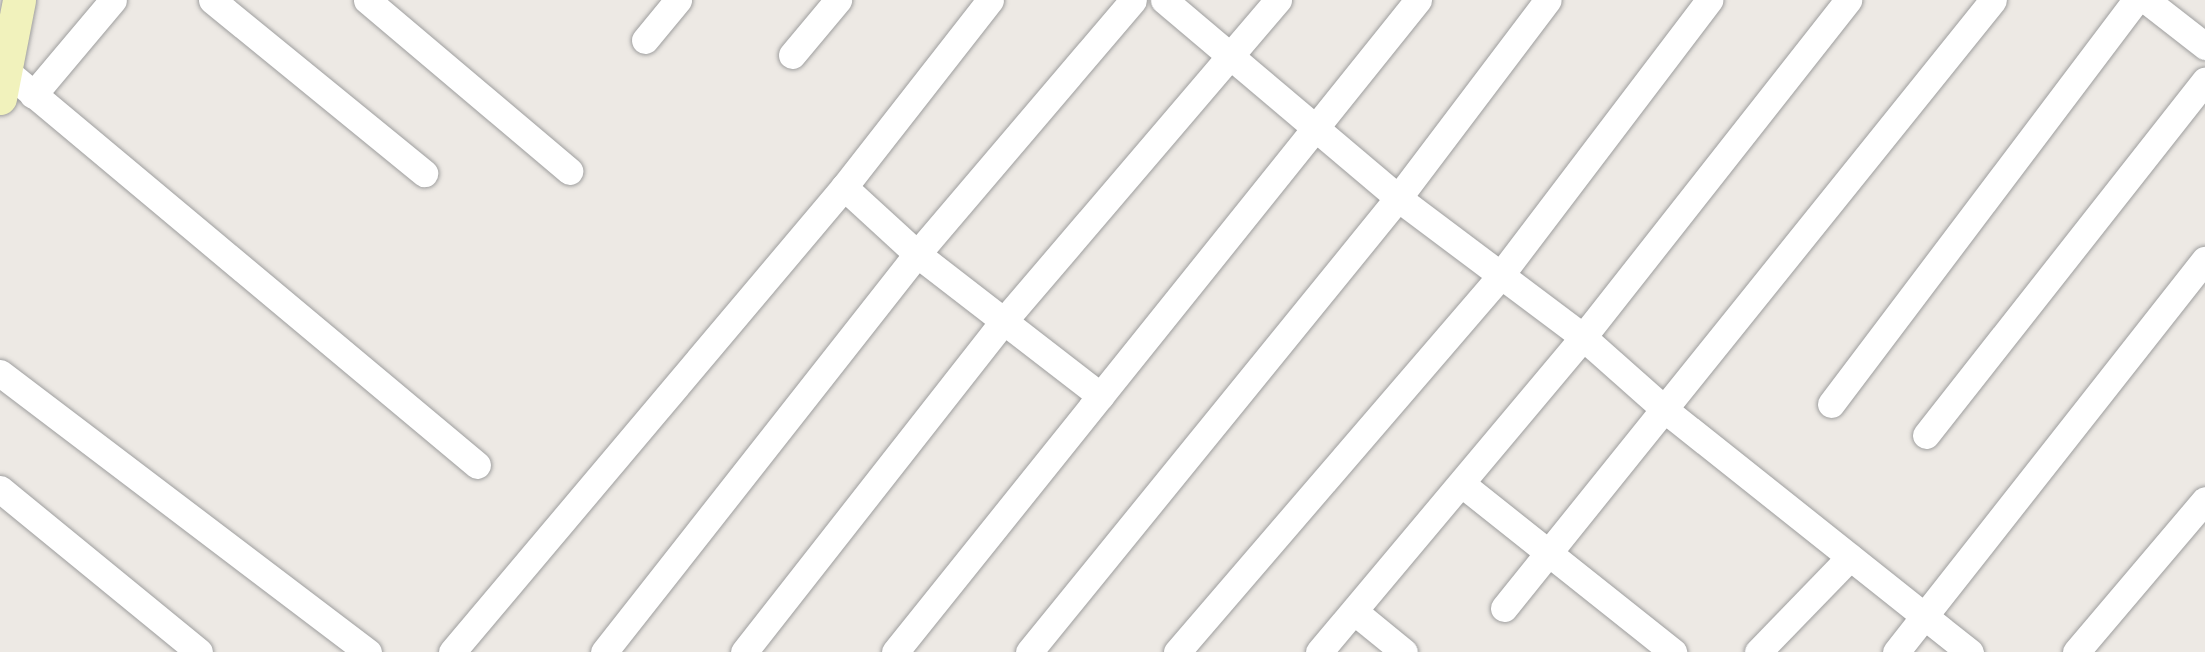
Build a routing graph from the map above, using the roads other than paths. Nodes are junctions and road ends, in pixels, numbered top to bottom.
1 (19, 0) edge
2 (113, 0) edge
3 (212, 0) edge
4 (367, 0) edge
5 (678, 0) edge
6 (838, 0) edge
7 (990, 0) edge
8 (1133, 0) edge
9 (1164, 0) edge
10 (1278, 0) edge
11 (1418, 0) edge
12 (1548, 0) edge
13 (1709, 0) edge
14 (1848, 0) edge
15 (1993, 0) edge
16 (2136, 0) edge
17 (2146, 0) edge
18 (645, 40) dead end
19 (2205, 46) edge
20 (792, 55) dead end
21 (1232, 58) junction
22 (2205, 81) edge
23 (3, 85) edge
24 (33, 95) junction
25 (1314, 127) junction
26 (569, 171) dead end
27 (424, 173) dead end
28 (844, 187) junction
29 (1398, 198) junction
30 (917, 254) junction
31 (2205, 260) edge
32 (1499, 277) junction
33 (1002, 323) junction
34 (1583, 337) junction
35 (0, 372) edge
36 (1101, 396) junction
37 (1831, 404) dead end
38 (1664, 409) junction
39 (1926, 435) dead end
40 (477, 465) dead end
41 (1462, 484) junction
42 (0, 489) edge
43 (2205, 500) edge
44 (1549, 553) junction
45 (1850, 557) junction
46 (1504, 608) dead end
47 (1355, 612) junction
48 (1925, 616) junction
49 (199, 652) edge
50 (368, 652) edge
51 (452, 652) edge
52 (604, 652) edge
53 (744, 652) edge
54 (895, 652) edge
55 (1029, 652) edge
56 (1177, 652) edge
57 (1319, 652) edge
58 (1404, 652) edge
59 (1673, 652) edge
60 (1758, 652) edge
61 (1896, 652) edge
62 (1970, 652) edge
63 (2076, 652) edge

1 - 23 street
2 - 24 street
3 - 27 street
4 - 26 street
5 - 18 street
6 - 20 street
7 - 28 street
8 - 30 street
9 - 21 street
10 - 21 street
11 - 25 street
12 - 29 street
13 - 32 street
14 - 34 street
15 - 38 street
16 - 37 street
17 - 19 street
21 - 25 street
21 - 33 street
22 - 39 street
23 - 24 street
24 - 40 street
25 - 29 street
25 - 36 street
28 - 30 street
28 - 51 street
29 - 32 street
29 - 55 street
30 - 33 street
30 - 52 street
31 - 48 street
32 - 34 street
32 - 56 street
33 - 36 street
33 - 53 street
34 - 38 street
34 - 41 street
35 - 50 street
36 - 54 street
38 - 44 street
38 - 45 street
41 - 44 street
41 - 47 street
42 - 49 street
43 - 63 street
44 - 46 street
44 - 59 street
45 - 48 street
45 - 60 street
47 - 57 street
47 - 58 street
48 - 61 street
48 - 62 street

